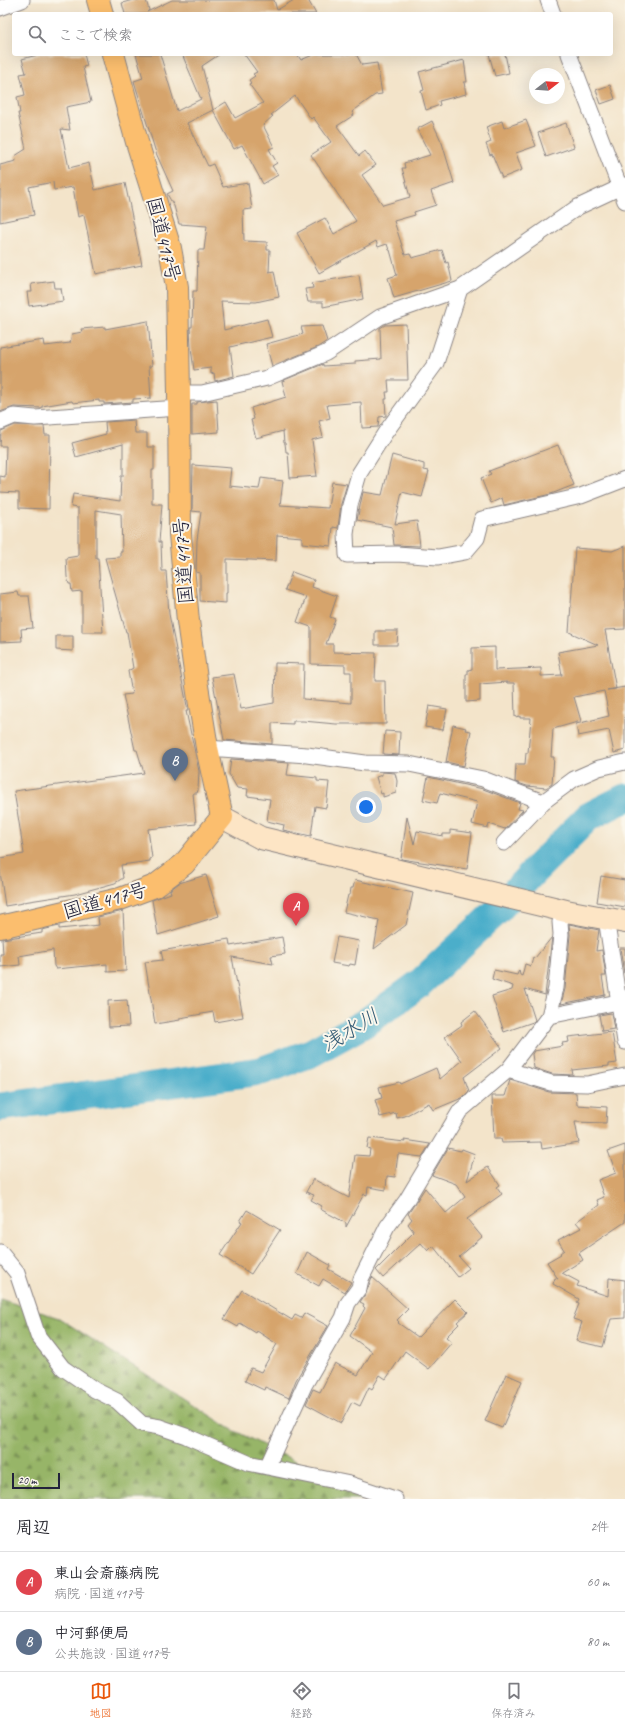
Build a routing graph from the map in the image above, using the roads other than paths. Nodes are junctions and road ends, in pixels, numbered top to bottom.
1 (22, 0) edge
2 (98, 0) edge
3 (548, 0) edge
4 (0, 8) edge
5 (101, 12) edge
6 (552, 12) edge
7 (114, 56) edge
8 (569, 56) edge
9 (622, 186) edge
10 (625, 201) edge
11 (460, 289) junction
12 (179, 400) junction
13 (0, 422) edge
14 (625, 479) edge
15 (207, 748) junction
16 (625, 762) edge
17 (543, 802) junction
18 (222, 817) junction
19 (504, 843) dead end
20 (562, 910) junction
21 (615, 920) edge
22 (0, 927) edge
23 (621, 1000) edge
24 (549, 1016) junction
25 (625, 1042) edge
26 (508, 1070) junction
27 (625, 1076) edge
28 (0, 1252) edge
29 (267, 1467) junction
30 (395, 1499) edge

1 - 4 street
2 - 5 highway
3 - 6 street
7 - 12 highway, 国道417号
8 - 9 street
9 - 10 street
9 - 11 street
11 - 12 street
11 - 14 street
12 - 13 street
12 - 15 highway, 国道417号
15 - 17 street
15 - 18 highway, 国道417号
16 - 17 street
17 - 19 street
18 - 20 street
18 - 22 highway, 国道417号
20 - 21 street
20 - 24 street
21 - 23 street
23 - 24 street
23 - 25 street
24 - 26 street
26 - 27 street
26 - 29 street
28 - 29 street
29 - 30 street

